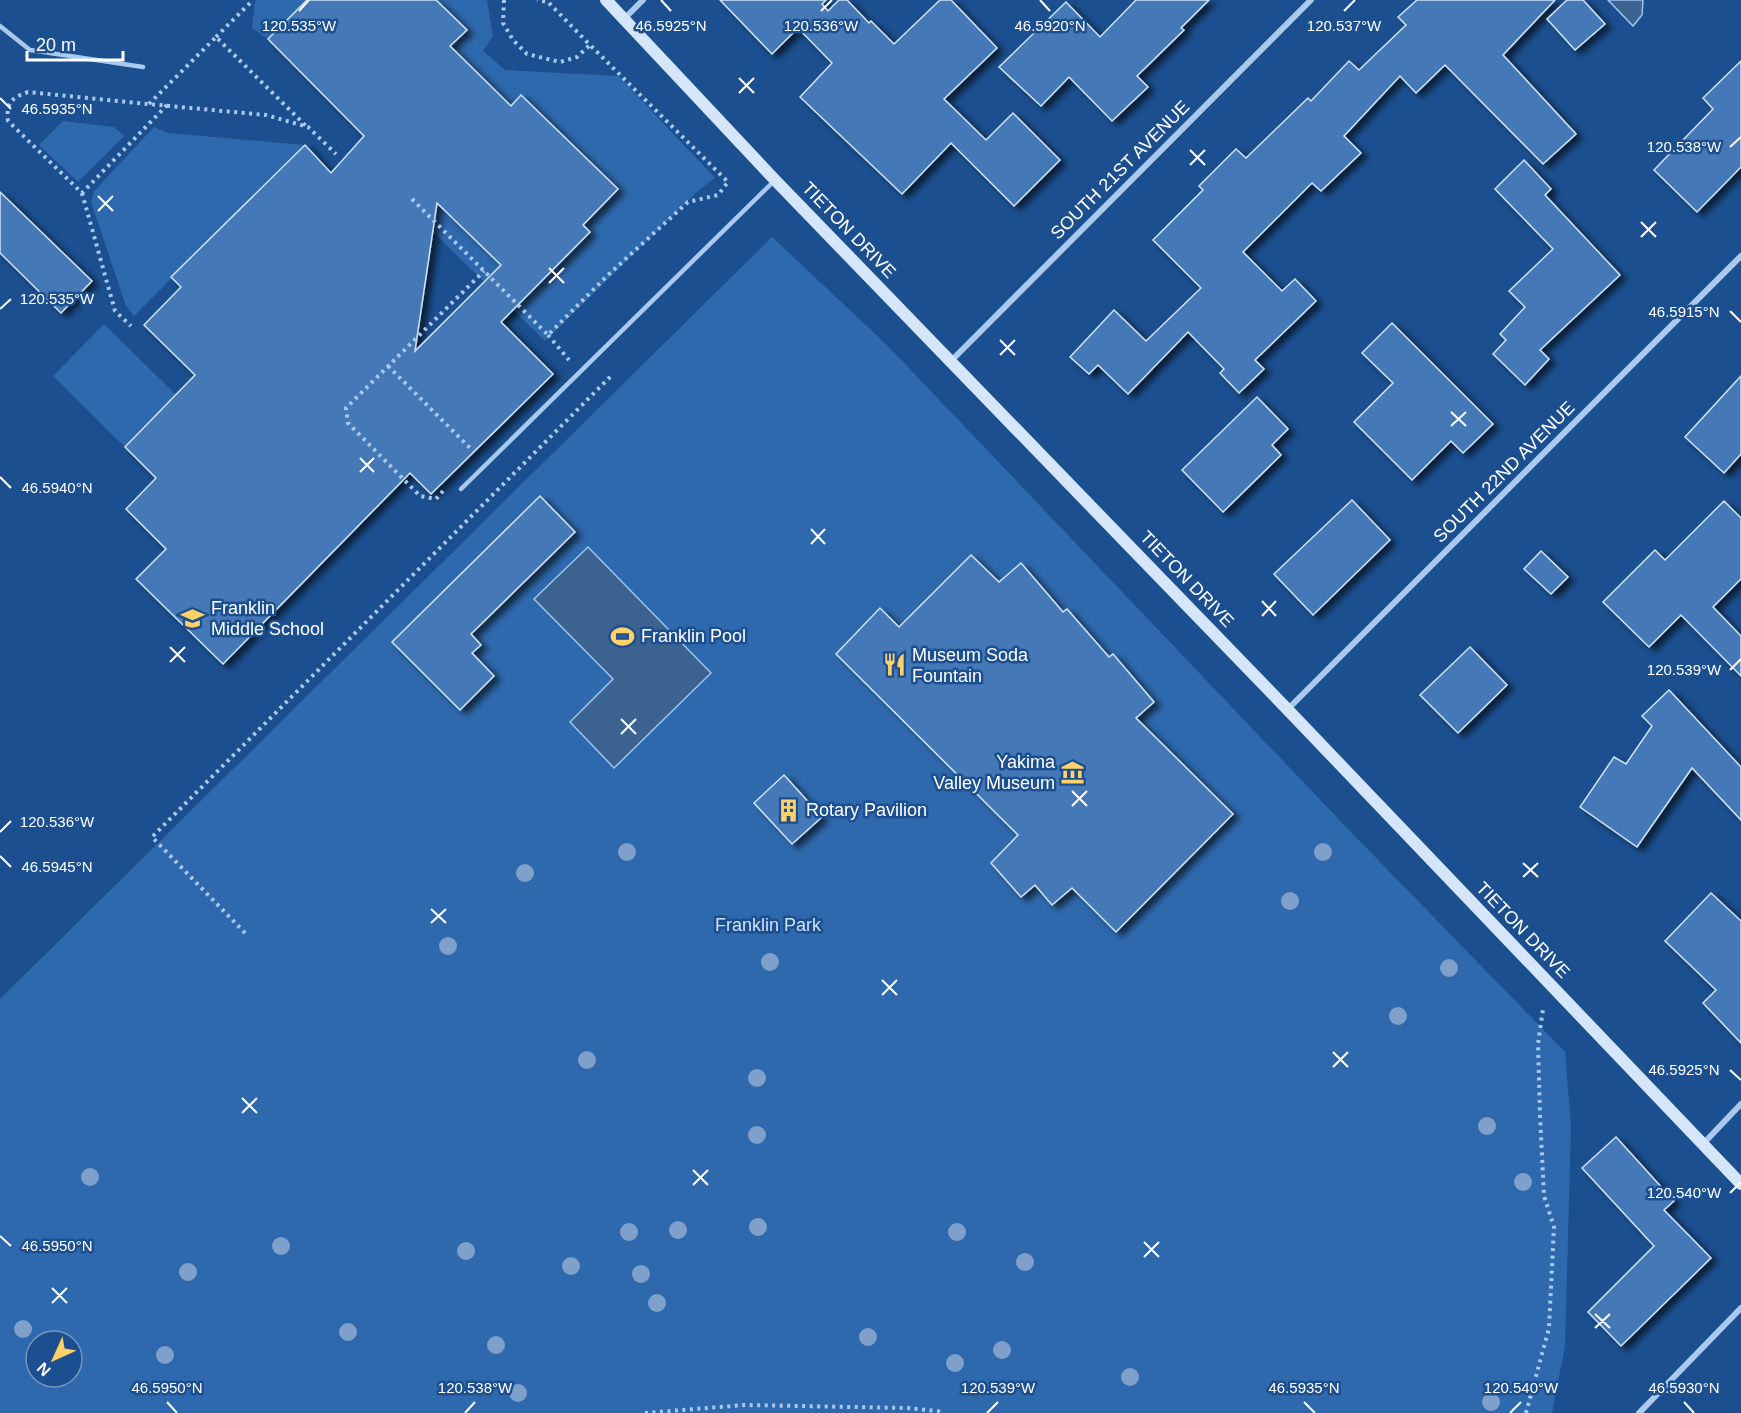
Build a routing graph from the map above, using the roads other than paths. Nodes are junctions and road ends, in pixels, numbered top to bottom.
1 (606, 0) edge
2 (643, 0) edge
3 (1311, 0) edge
4 (624, 19) junction
5 (0, 26) edge
6 (143, 67) dead end
7 (775, 180) junction
8 (1741, 256) edge
9 (951, 361) junction
10 (461, 489) dead end
11 (1288, 710) junction
12 (1741, 1104) edge
13 (1702, 1144) junction
14 (1741, 1184) edge
15 (1741, 1308) edge
16 (1639, 1413) edge

1 - 4 main road, TIETON DRIVE
2 - 4 street
3 - 9 street, SOUTH 21ST AVENUE
4 - 7 main road, TIETON DRIVE
5 - 6 lane
7 - 9 main road, TIETON DRIVE
7 - 10 lane
8 - 11 street, SOUTH 22ND AVENUE
9 - 11 main road, TIETON DRIVE
11 - 13 main road, TIETON DRIVE
12 - 13 street
13 - 14 main road, TIETON DRIVE
15 - 16 street

